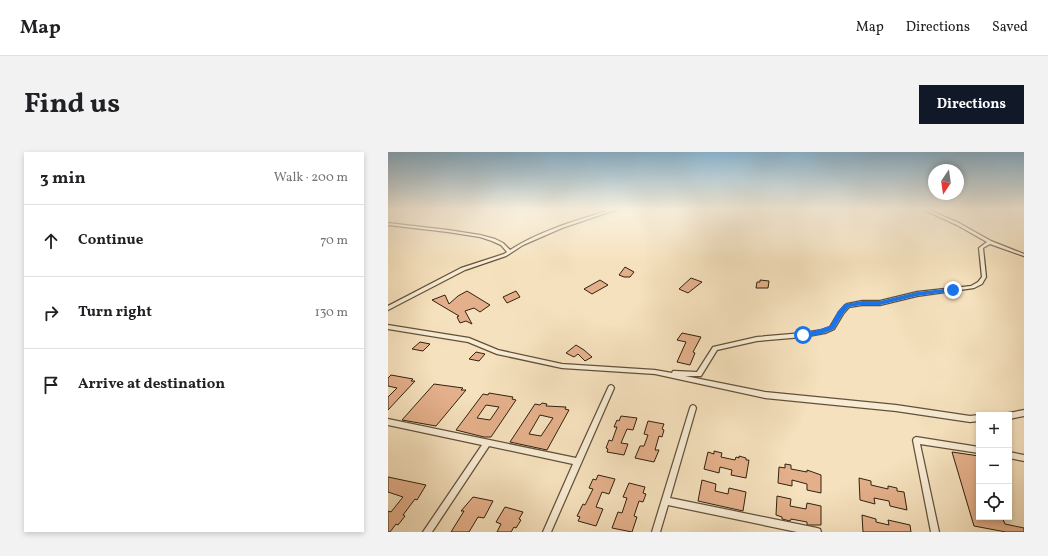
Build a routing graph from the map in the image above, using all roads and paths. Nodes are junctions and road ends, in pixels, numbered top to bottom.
1 (410, 227) edge
2 (562, 227) edge
3 (963, 227) edge
4 (990, 242) junction
5 (508, 251) junction
6 (1024, 255) edge
7 (388, 308) edge
8 (388, 327) edge
9 (655, 372) junction
10 (611, 388) dead end
11 (692, 408) dead end
12 (1024, 413) edge
13 (1012, 415) edge
14 (976, 418) edge
15 (388, 422) edge
16 (487, 443) junction
17 (976, 450) edge
18 (1012, 456) edge
19 (1024, 458) edge
20 (578, 462) junction
21 (665, 501) junction
22 (427, 532) edge
23 (547, 532) edge
24 (656, 532) edge
25 (817, 532) edge
26 (935, 532) edge

1 - 5 street
2 - 5 street
3 - 4 street
4 - 6 street
4 - 9 street
5 - 7 street
8 - 9 street
9 - 14 street
10 - 20 street
11 - 21 street
12 - 13 street
15 - 16 street
16 - 20 street
16 - 22 street
17 - 26 street
18 - 19 street
20 - 23 street
21 - 24 street
21 - 25 street

